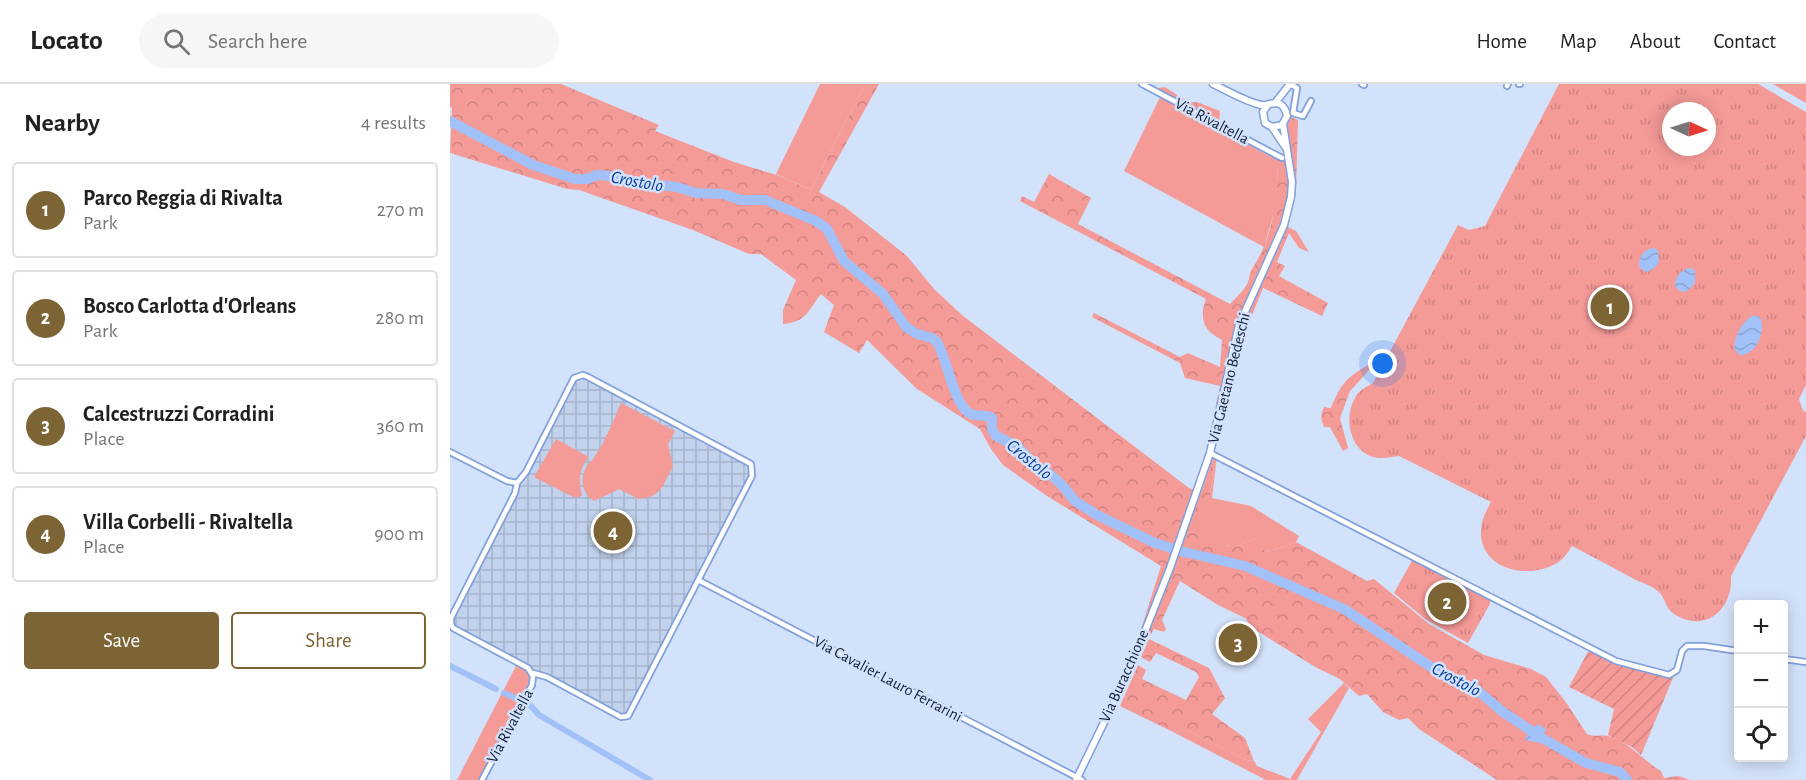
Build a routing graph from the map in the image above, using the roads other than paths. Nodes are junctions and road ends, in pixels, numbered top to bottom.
1 (1142, 84) edge
2 (1213, 84) edge
3 (1290, 85) edge
4 (1311, 101) dead end
5 (1250, 102) junction
6 (1275, 103) junction
7 (1267, 106) junction
8 (1285, 109) junction
9 (1263, 116) junction
10 (1283, 124) junction
11 (1272, 127) junction
12 (1288, 151) junction
13 (1282, 158) dead end
14 (450, 452) edge
15 (1210, 453) junction
16 (517, 483) junction
17 (1168, 571) joint
18 (700, 581) junction
19 (1734, 650) edge
20 (1788, 659) edge
21 (1806, 662) edge
22 (532, 673) junction
23 (1078, 779) edge
24 (482, 780) edge

1 - 13 street, Via Rivaltella
2 - 5 main road
3 - 4 street
3 - 6 main road
3 - 8 main road
5 - 7 main road
5 - 9 main road
6 - 7 main road
6 - 8 main road
7 - 9 main road
8 - 10 main road
9 - 11 main road
10 - 11 main road
10 - 12 main road, Via Gaetano Bedeschi
11 - 12 main road, Via Gaetano Bedeschi
12 - 15 main road, Via Gaetano Bedeschi
14 - 16 street
15 - 17 main road, Via Gaetano Bedeschi
15 - 19 street
16 - 18 street, Via Rivaltella
16 - 22 street, Via Rivaltella
17 - 23 main road, Via Buracchione
18 - 22 street
18 - 23 street, Via Cavalier Lauro Ferrarini
20 - 21 street
22 - 24 street, Via Rivaltella

